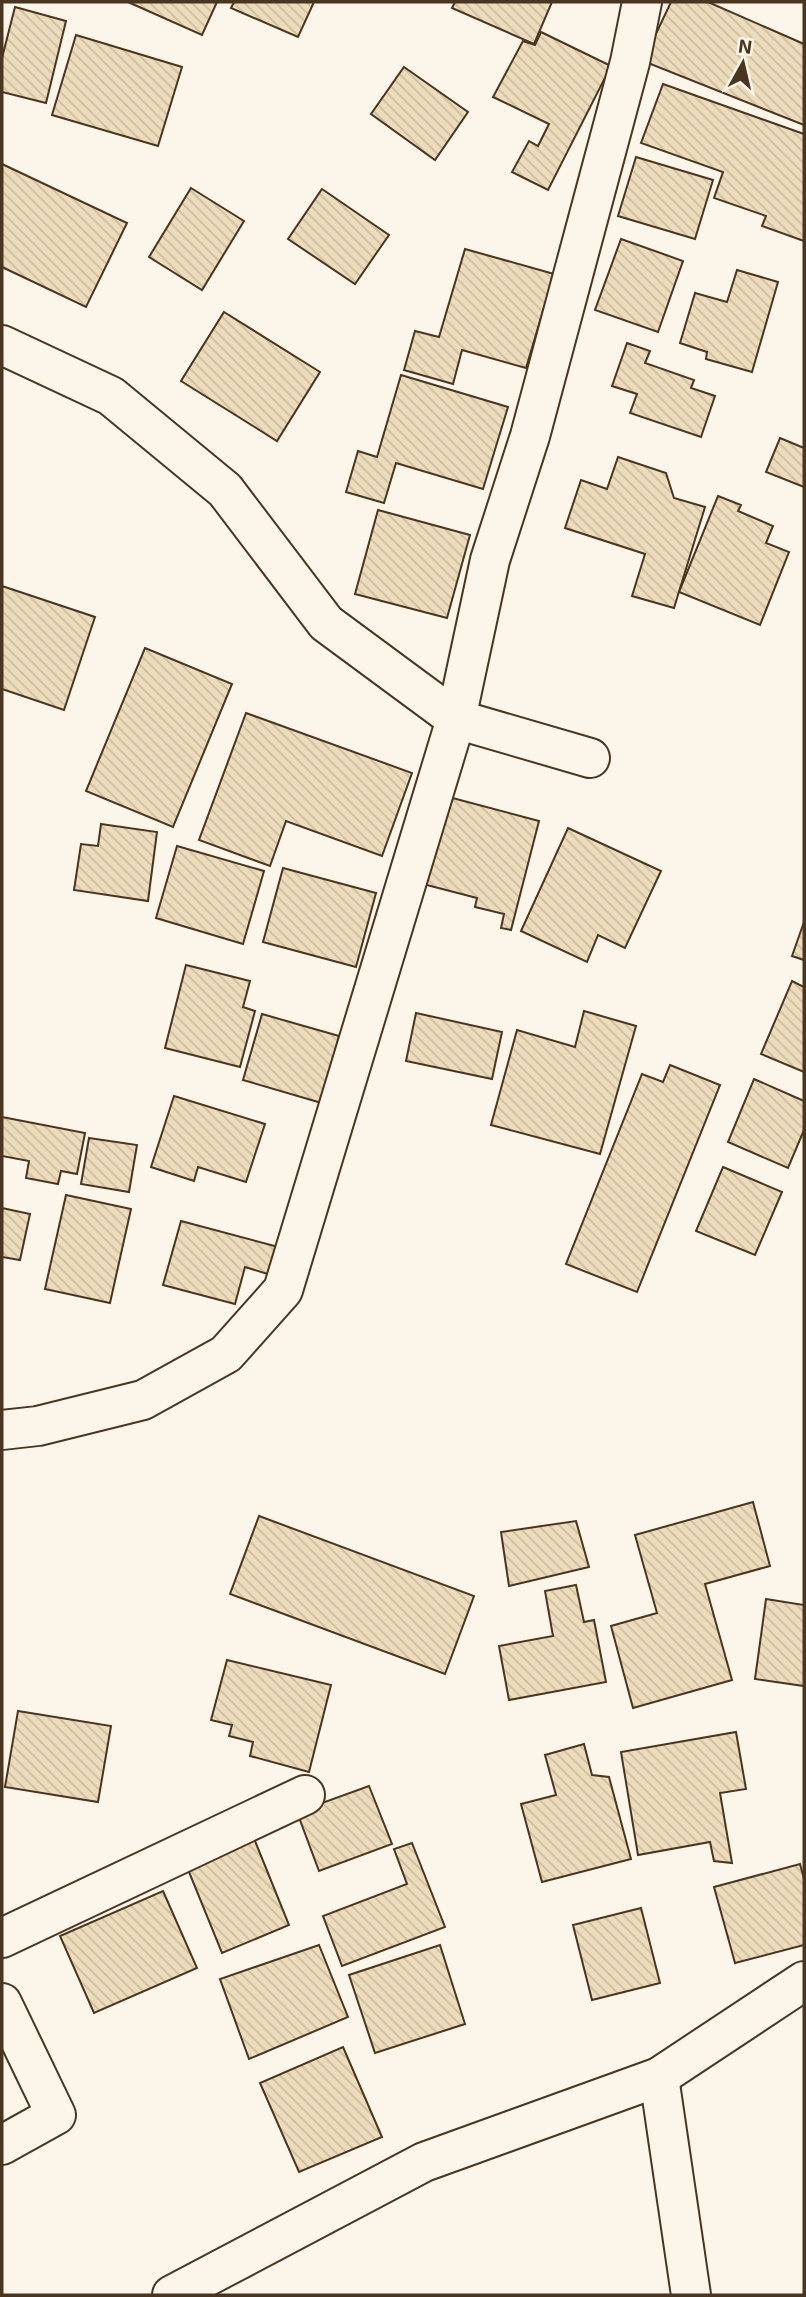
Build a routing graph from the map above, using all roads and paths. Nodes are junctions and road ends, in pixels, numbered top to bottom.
1 (642, 2) edge
2 (2, 345) edge
3 (456, 719) junction
4 (590, 758) dead end
5 (2, 1430) edge
6 (305, 1795) dead end
7 (2, 1938) edge
8 (804, 1981) edge
9 (2, 2003) edge
10 (659, 2077) junction
11 (2, 2146) edge
12 (172, 2295) edge
13 (691, 2295) edge

1 - 3 street
2 - 3 street
3 - 4 street
3 - 5 street
6 - 7 street
8 - 10 street
9 - 11 street
10 - 12 street
10 - 13 street

